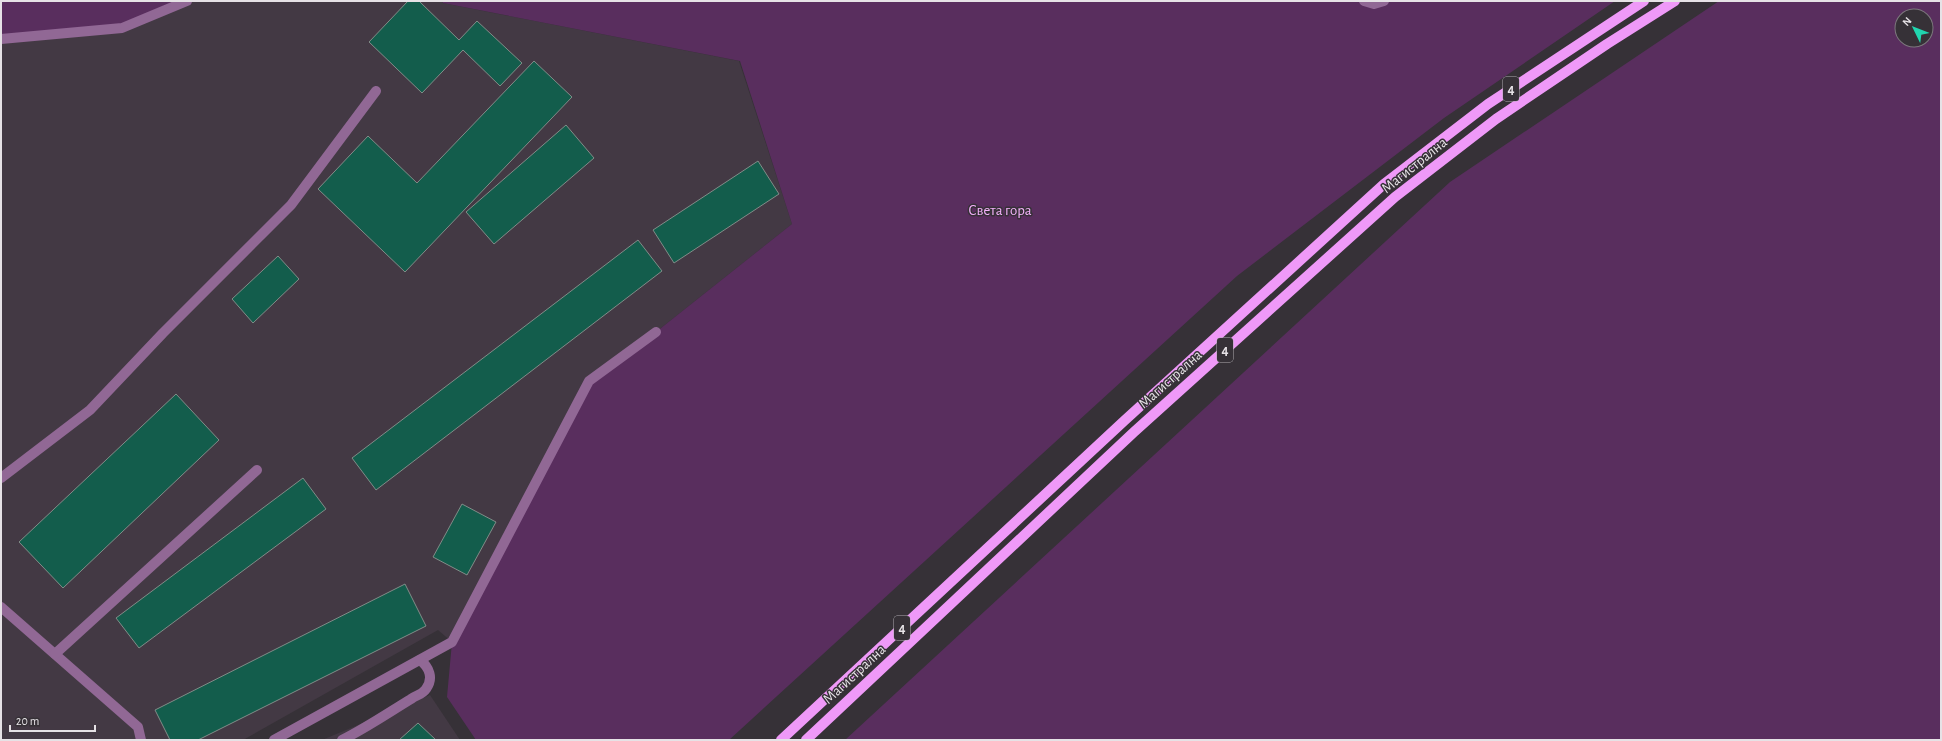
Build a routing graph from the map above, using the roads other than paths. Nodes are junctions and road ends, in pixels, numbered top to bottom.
1 (188, 1) edge
2 (1364, 1) edge
3 (1384, 1) edge
4 (1644, 1) edge
5 (1675, 1) edge
6 (1, 39) edge
7 (376, 91) dead end
8 (656, 332) dead end
9 (257, 470) dead end
10 (1, 478) edge
11 (1, 607) edge
12 (56, 654) junction
13 (420, 660) junction
14 (141, 740) edge
15 (274, 740) edge
16 (342, 740) edge
17 (781, 740) edge
18 (806, 740) edge

1 - 6 street
2 - 3 street
4 - 17 main road, Магистрална / 4
5 - 18 main road, Магистрална / 4
7 - 10 street
8 - 13 street
9 - 12 street
11 - 12 street
12 - 14 street
13 - 15 street
13 - 16 street

